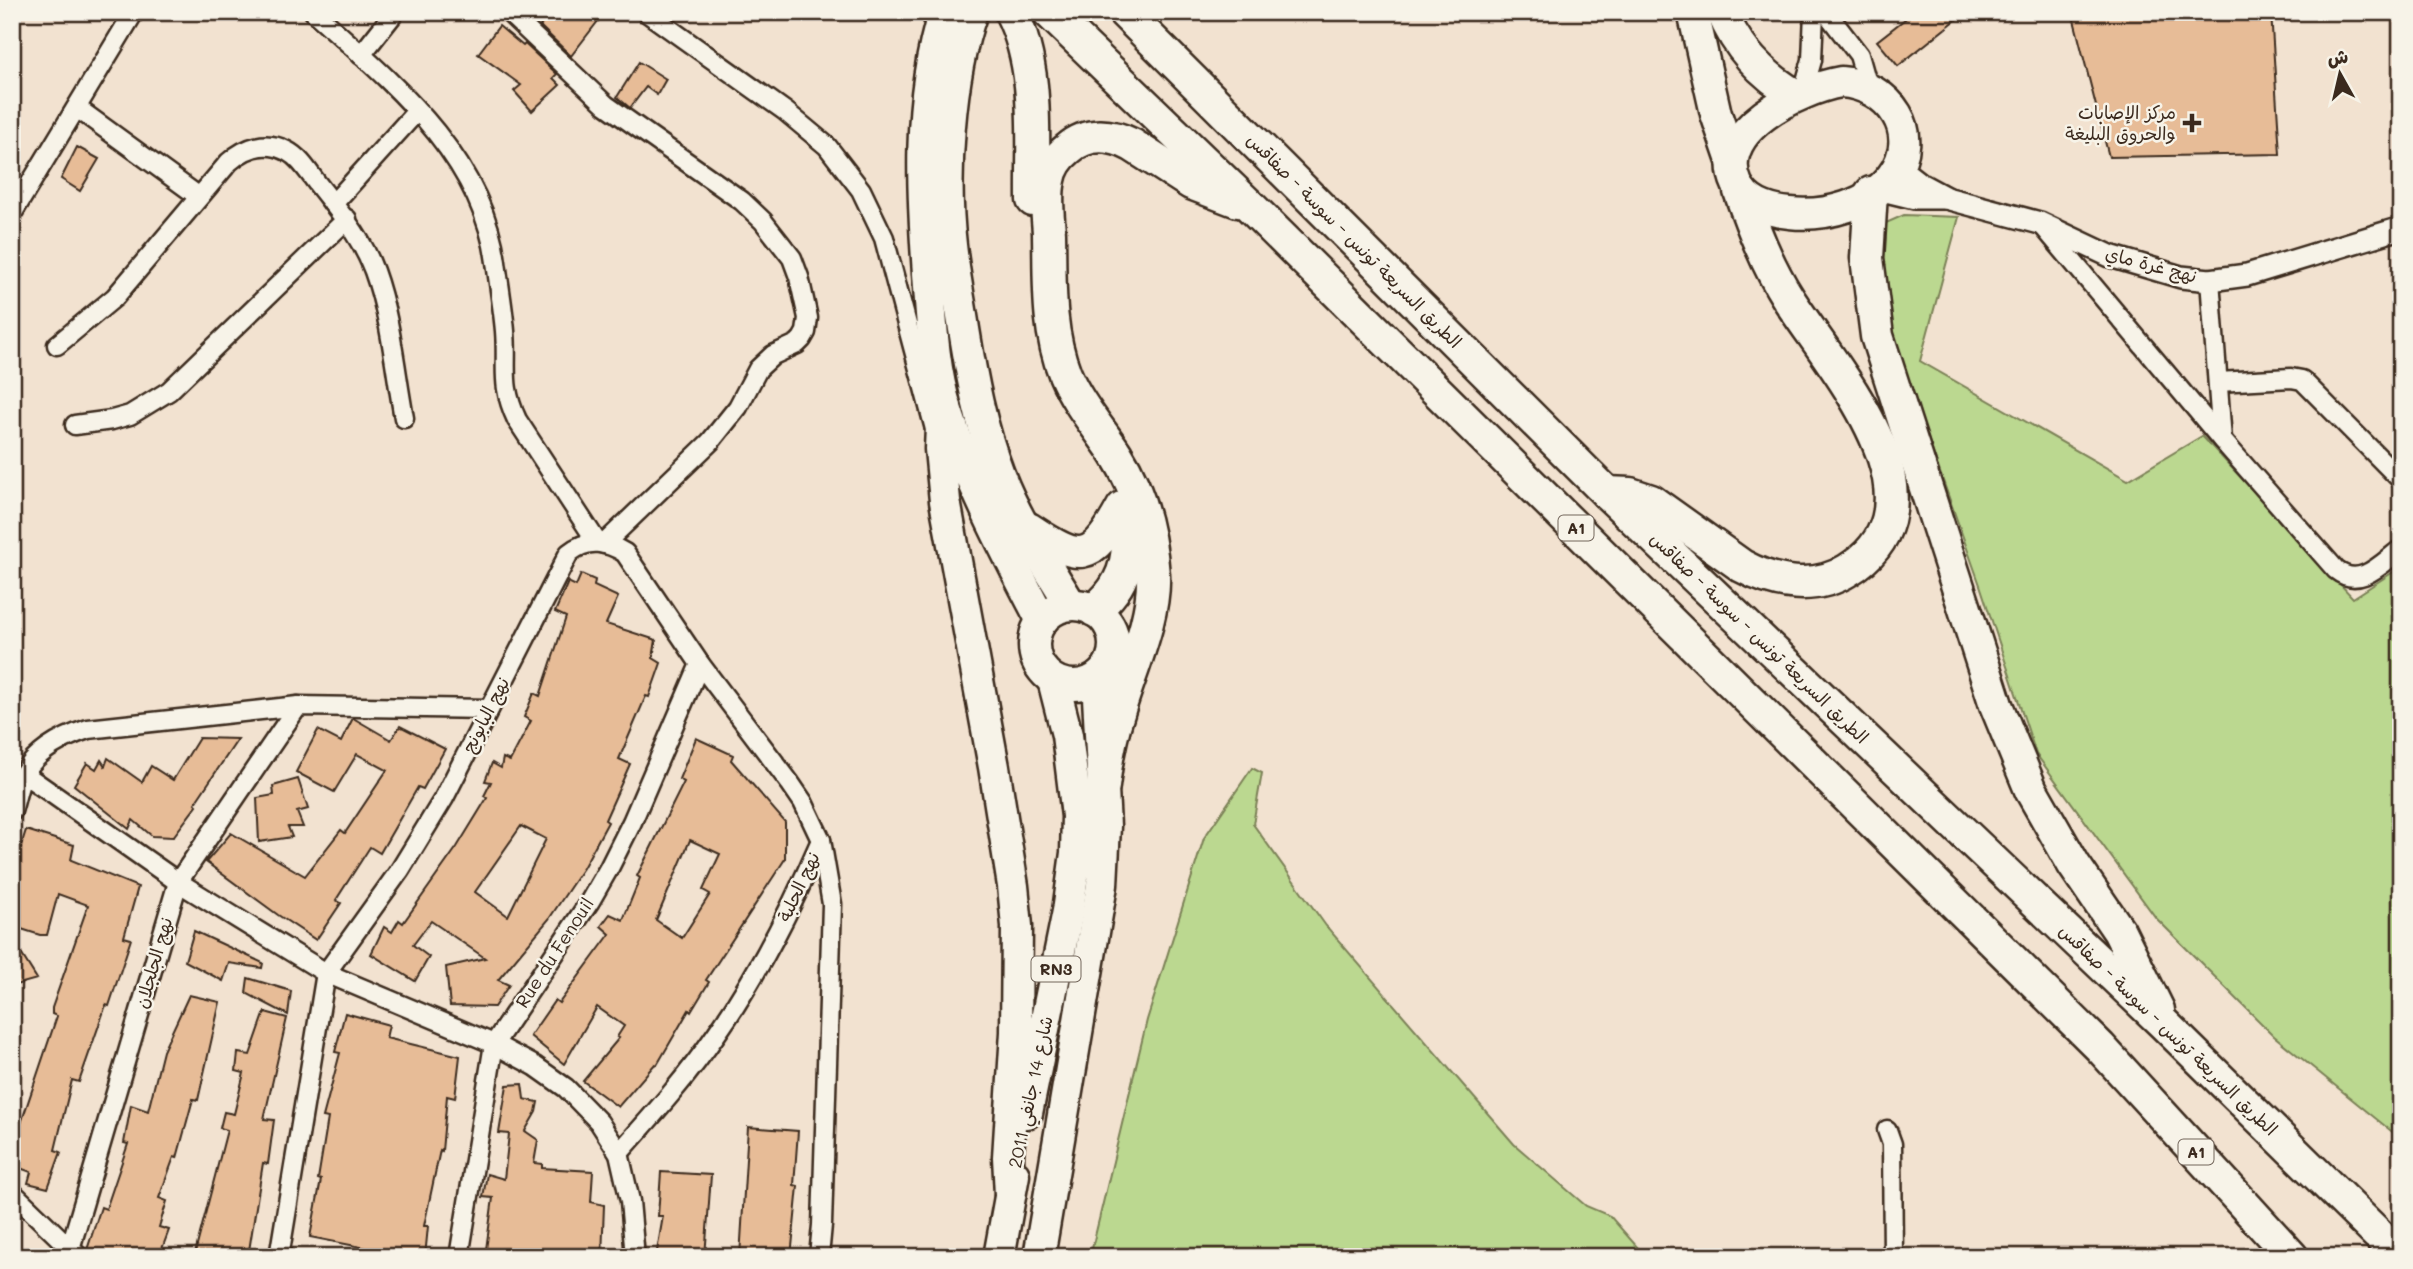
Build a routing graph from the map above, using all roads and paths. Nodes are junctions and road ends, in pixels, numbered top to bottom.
1 (134, 12) edge
2 (314, 12) edge
3 (395, 12) edge
4 (508, 12) edge
5 (646, 12) edge
6 (1012, 12) edge
7 (1049, 12) edge
8 (1124, 12) edge
9 (1693, 12) edge
10 (1722, 12) edge
11 (1814, 12) edge
12 (1826, 12) edge
13 (961, 17) edge
14 (360, 55) junction
15 (1868, 87) junction
16 (1799, 94) junction
17 (77, 108) junction
18 (417, 111) junction
19 (1732, 161) junction
20 (1898, 167) junction
21 (1740, 191) junction
22 (1874, 191) junction
23 (198, 196) junction
24 (1946, 198) junction
25 (333, 204) junction
26 (1248, 204) junction
27 (12, 214) edge
28 (346, 219) junction
29 (2040, 223) junction
30 (2401, 228) edge
31 (2210, 280) junction
32 (57, 345) dead end
33 (2218, 382) junction
34 (946, 407) junction
35 (404, 418) dead end
36 (75, 425) dead end
37 (2222, 440) junction
38 (940, 449) junction
39 (2401, 480) edge
40 (1608, 493) junction
41 (1122, 507) junction
42 (1020, 522) junction
43 (600, 543) junction
44 (2401, 549) edge
45 (1082, 607) junction
46 (1042, 621) junction
47 (700, 664) junction
48 (1097, 679) junction
49 (1053, 680) junction
50 (298, 706) junction
51 (489, 709) junction
52 (24, 774) junction
53 (1103, 786) junction
54 (12, 811) edge
55 (821, 840) junction
56 (178, 882) junction
57 (795, 899) junction
58 (832, 904) junction
59 (326, 973) junction
60 (2164, 1024) junction
61 (494, 1044) junction
62 (1886, 1130) dead end
63 (619, 1153) junction
64 (12, 1192) edge
65 (1010, 1195) junction
66 (73, 1254) edge
67 (2401, 1256) edge
68 (279, 1257) edge
69 (459, 1257) edge
70 (635, 1257) edge
71 (818, 1257) edge
72 (999, 1257) edge
73 (1039, 1257) edge
74 (1893, 1257) edge
75 (2292, 1257) edge

1 - 17 street
2 - 14 street
3 - 14 street
4 - 43 street, نهج البابونج
5 - 38 street
6 - 41 highway
7 - 26 highway, A1
8 - 40 highway, الطريق السريعة تونس - سوسة - صفاقس / A1
9 - 19 highway
10 - 16 highway
11 - 16 street
12 - 15 street
13 - 34 highway
13 - 42 highway
14 - 18 street
15 - 16 highway
15 - 20 highway
16 - 19 highway
17 - 23 street
17 - 27 street
18 - 25 street
18 - 43 street
19 - 21 highway
20 - 22 highway
20 - 24 street, نهج غرة ماي
21 - 22 highway
21 - 40 highway
22 - 24 street, نهج غرة ماي
22 - 60 highway
23 - 25 street
23 - 32 street
24 - 29 street, نهج غرة ماي
25 - 28 street
26 - 53 highway
26 - 75 highway, A1
28 - 35 street
28 - 36 street
29 - 31 street, نهج غرة ماي
29 - 37 street
30 - 31 street, نهج غرة ماي
31 - 33 street
33 - 37 street
33 - 39 street
34 - 38 highway
34 - 46 highway
37 - 44 street
38 - 65 highway
40 - 60 highway, الطريق السريعة تونس - سوسة - صفاقس / A1
41 - 42 highway
41 - 45 highway
42 - 45 highway
43 - 47 street
43 - 51 street, نهج البابونج
45 - 46 highway
45 - 48 highway
46 - 49 highway, شارع 14 جانفي 2011 / RN3
47 - 55 street
47 - 61 street, Rue du Fenouil
48 - 49 highway
48 - 53 highway, شارع 14 جانفي 2011 / RN3
49 - 65 highway, شارع 14 جانفي 2011 / RN3
50 - 51 street
50 - 52 street
50 - 56 street, نهج الجلجلان
51 - 59 street, نهج البابونج
52 - 54 street
52 - 56 street
53 - 73 highway, شارع 14 جانفي 2011 / RN3
55 - 57 street, نهج الحلبة
55 - 58 street, نهج الحلبة
56 - 59 street
56 - 66 street, نهج الجلجلان
57 - 58 street
57 - 63 street, نهج الحلبة
58 - 71 street, نهج الحلبة
59 - 61 street
59 - 68 street, نهج البابونج
60 - 67 highway, الطريق السريعة تونس - سوسة - صفاقس / A1
61 - 63 street
61 - 69 street, Rue du Fenouil
62 - 74 street
63 - 70 street
64 - 66 street
65 - 72 highway, شارع 14 جانفي 2011 / RN3

